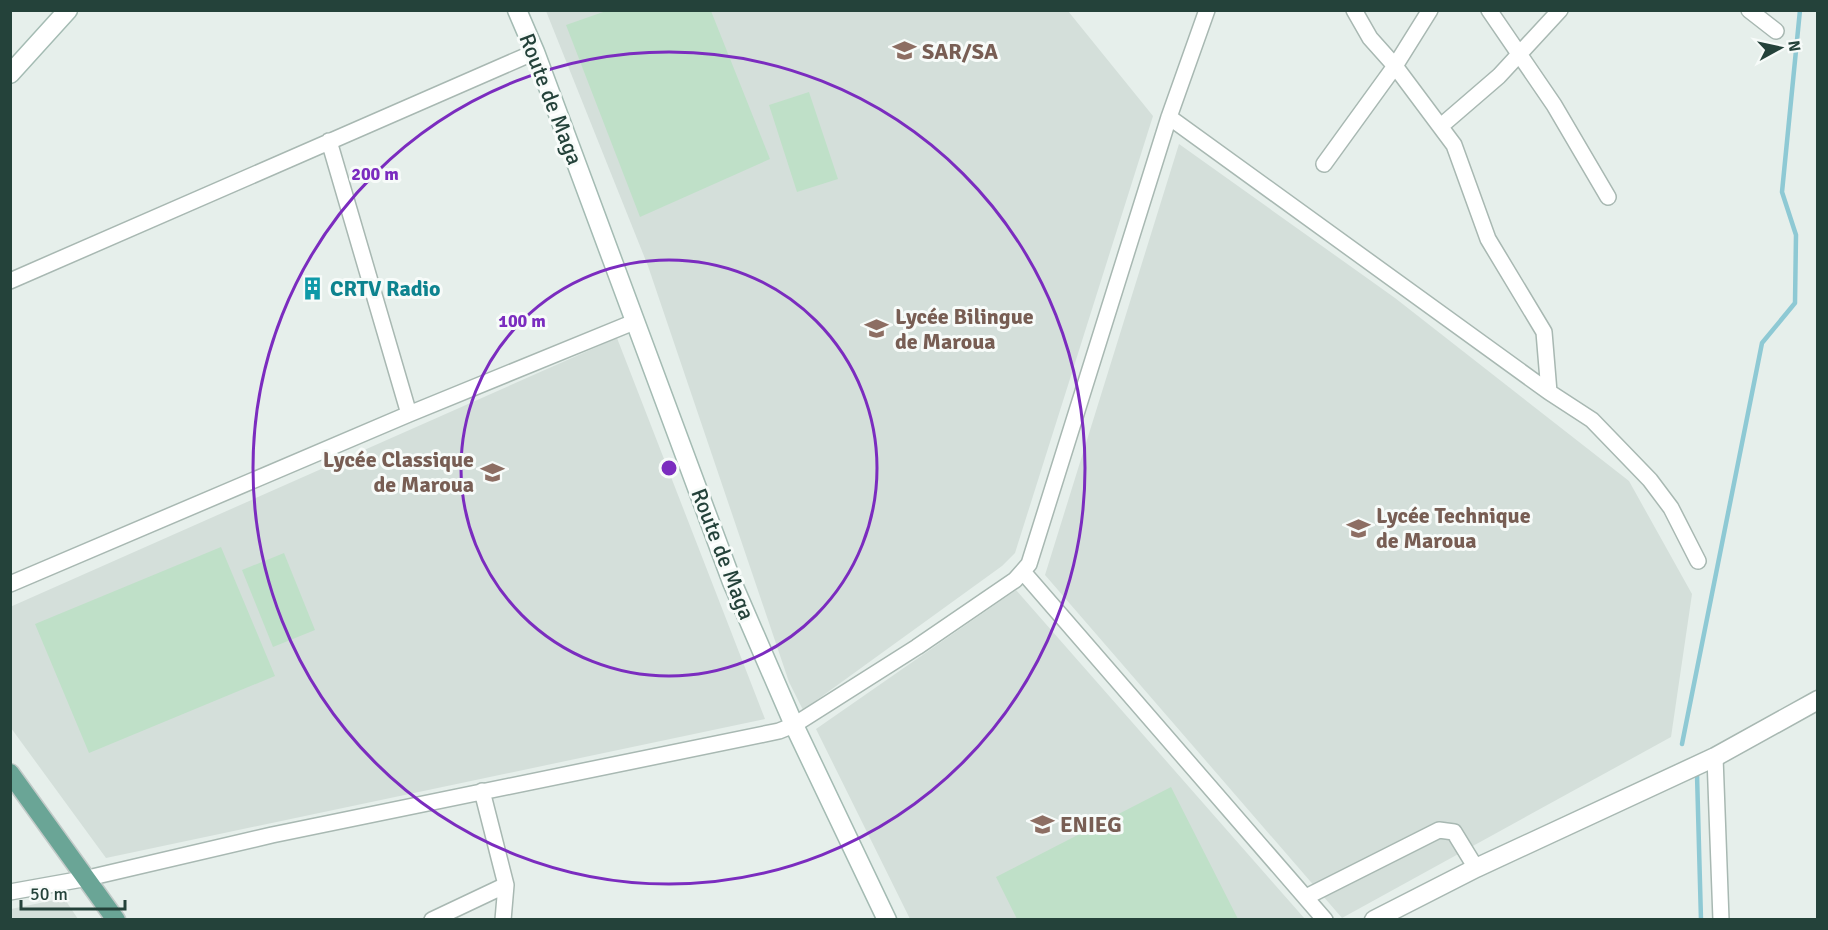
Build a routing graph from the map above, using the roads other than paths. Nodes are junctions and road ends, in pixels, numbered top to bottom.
1 (68, 10) edge
2 (517, 10) edge
3 (1207, 10) edge
4 (1354, 10) edge
5 (1430, 10) edge
6 (1489, 10) edge
7 (1560, 10) edge
8 (1749, 10) edge
9 (1776, 31) dead end
10 (535, 52) junction
11 (1520, 53) junction
12 (1395, 66) junction
13 (10, 74) edge
14 (1168, 117) junction
15 (1441, 126) junction
16 (329, 141) junction
17 (1324, 165) dead end
18 (1608, 197) dead end
19 (10, 281) edge
20 (634, 322) junction
21 (1549, 392) junction
22 (409, 414) junction
23 (1698, 561) dead end
24 (1024, 573) junction
25 (10, 584) edge
26 (1818, 700) edge
27 (794, 725) junction
28 (1715, 757) junction
29 (10, 773) edge
30 (482, 791) junction
31 (1476, 868) junction
32 (88, 878) junction
33 (506, 885) junction
34 (10, 892) edge
35 (1306, 897) junction
36 (116, 920) edge
37 (432, 920) edge
38 (504, 920) edge
39 (887, 920) edge
40 (1325, 920) edge
41 (1374, 920) edge
42 (1721, 920) edge

1 - 13 main road
2 - 10 main road, Route de Maga
3 - 14 street
4 - 12 street
5 - 12 street
6 - 11 street
7 - 11 street
8 - 9 street
10 - 16 street
10 - 20 main road, Route de Maga
11 - 15 street
11 - 18 street
12 - 15 street
12 - 17 street
14 - 21 street
14 - 24 street
15 - 21 street
16 - 19 street
16 - 22 street
20 - 22 street
20 - 27 main road, Route de Maga
21 - 23 street
22 - 25 street
24 - 27 street
24 - 35 street
26 - 28 main road
27 - 30 street
27 - 39 main road, Route de Maga
28 - 31 main road
28 - 42 street
29 - 32 main road
30 - 32 street
30 - 33 street
31 - 35 street
31 - 41 main road
32 - 34 street
32 - 36 main road
33 - 37 street
33 - 38 street
35 - 40 street

